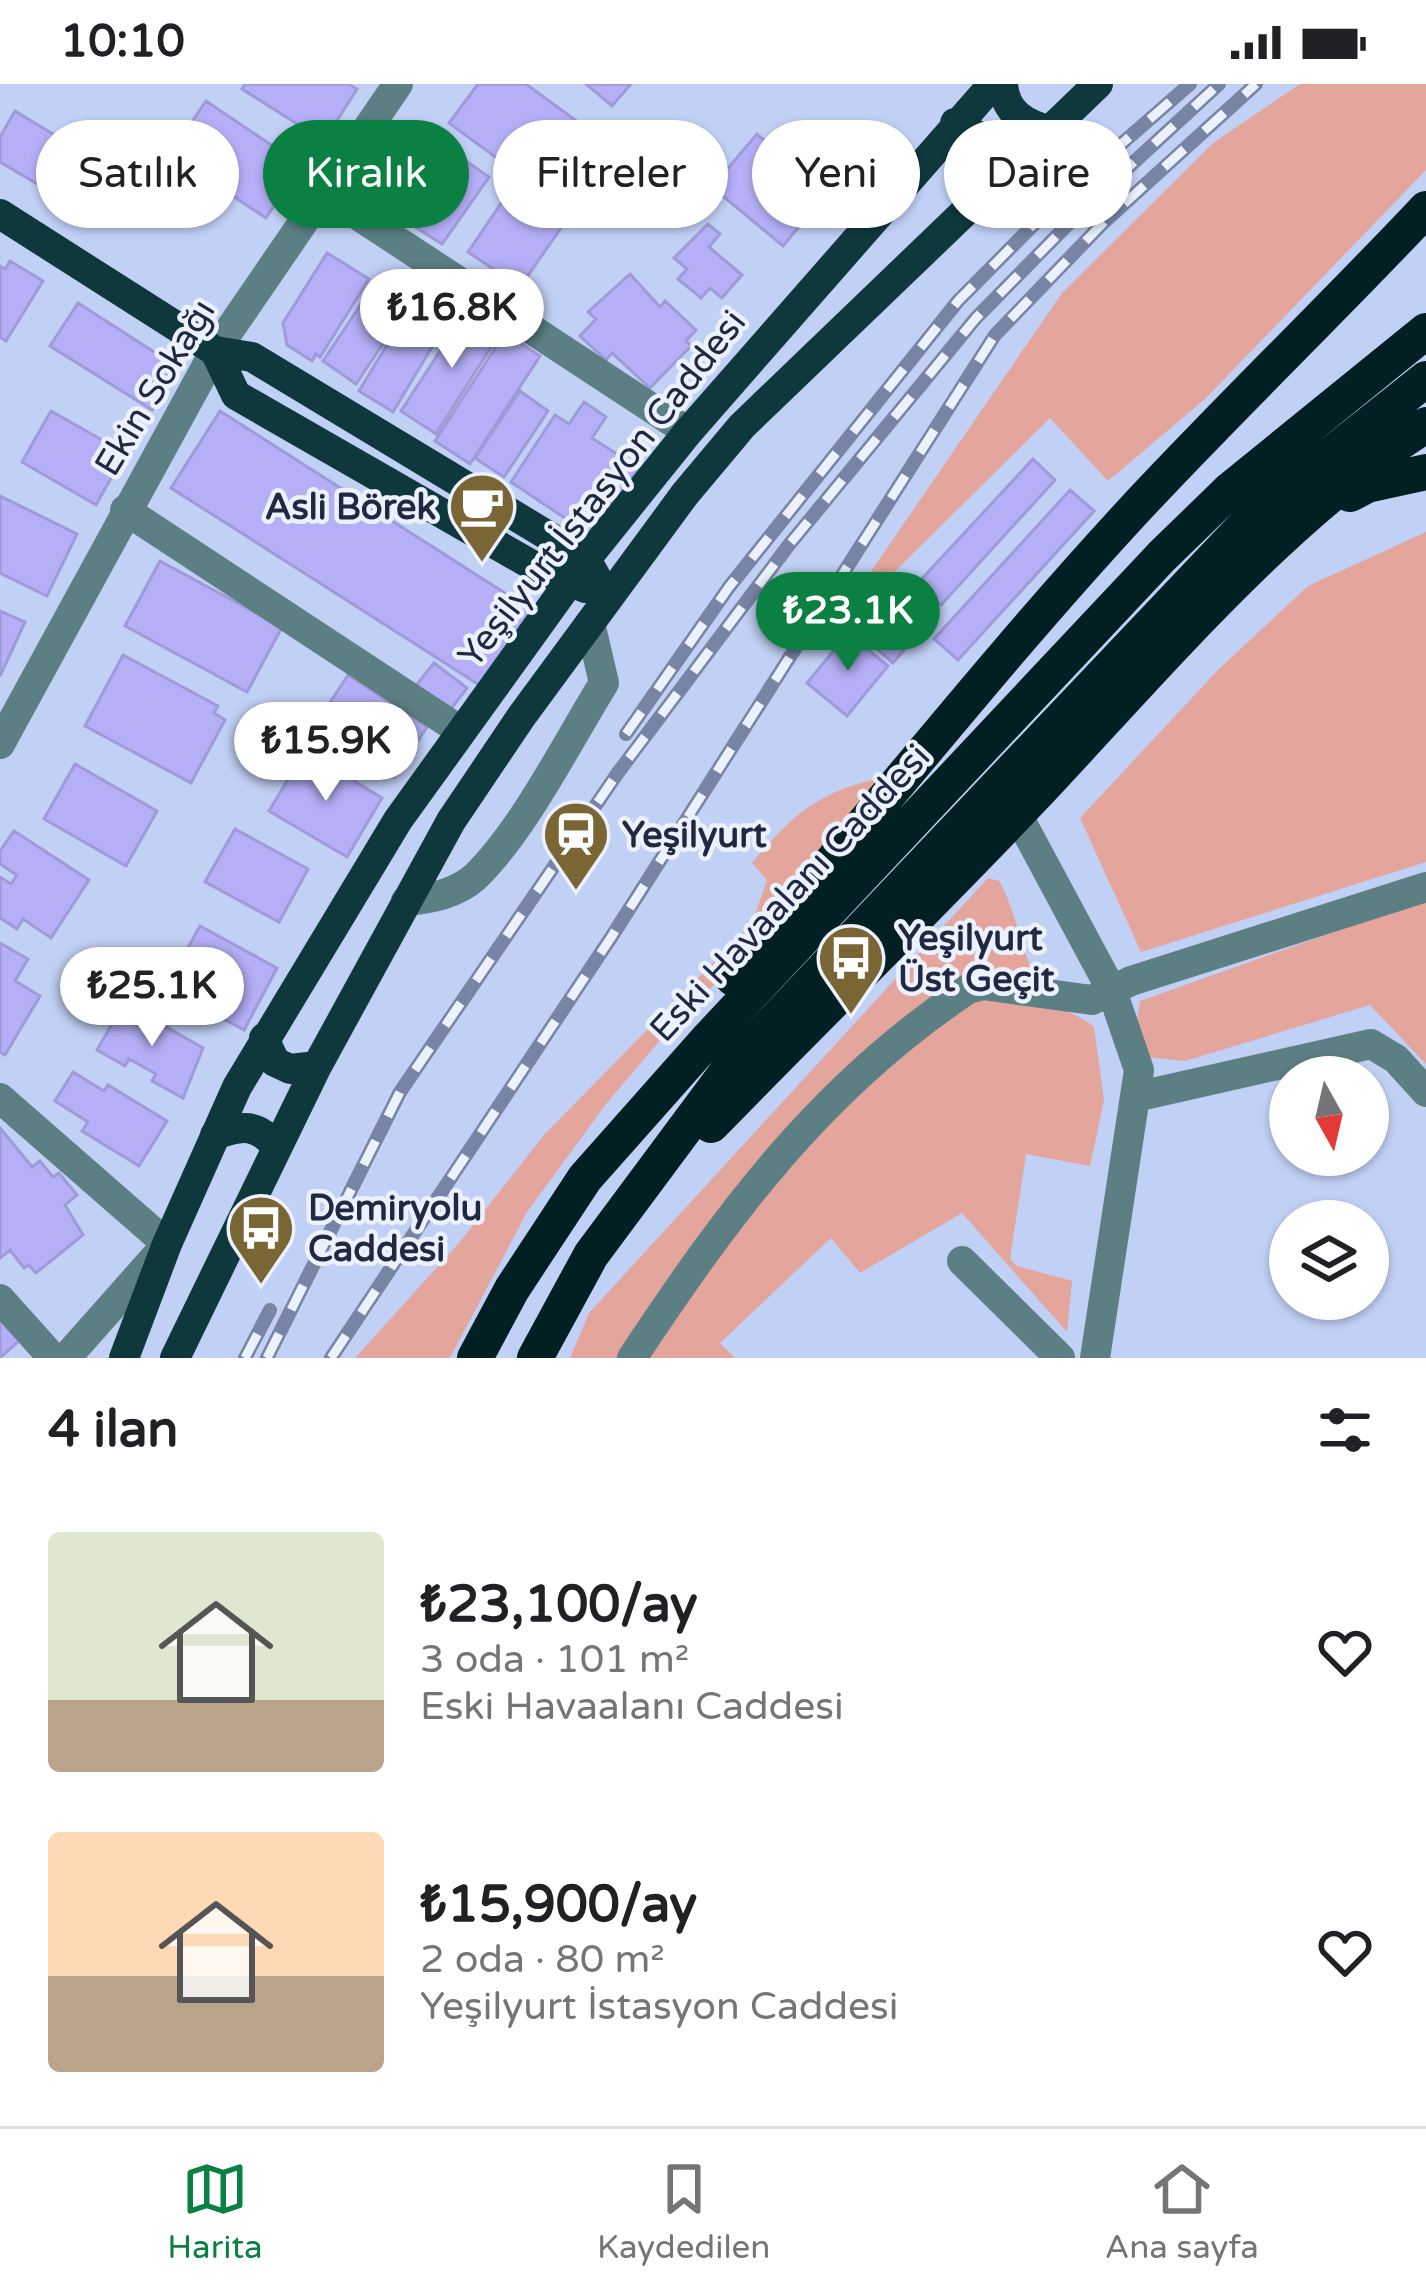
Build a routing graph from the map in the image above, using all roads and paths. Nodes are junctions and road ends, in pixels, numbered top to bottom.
1 (398, 84) edge
2 (993, 84) edge
3 (1003, 84) edge
4 (1098, 84) edge
5 (374, 120) edge
6 (959, 120) edge
7 (1022, 120) edge
8 (1061, 120) edge
9 (944, 137) edge
10 (1426, 209) edge
11 (0, 214) edge
12 (300, 228) edge
13 (377, 228) edge
14 (950, 228) edge
15 (1426, 331) edge
16 (215, 351) junction
17 (1426, 379) edge
18 (1426, 425) edge
19 (688, 432) junction
20 (1426, 472) edge
21 (125, 510) junction
22 (1310, 515) junction
23 (578, 571) junction
24 (599, 610) junction
25 (461, 731) junction
26 (0, 744) edge
27 (1017, 814) junction
28 (1426, 887) edge
29 (406, 901) junction
30 (1112, 991) junction
31 (265, 1038) junction
32 (316, 1066) junction
33 (1426, 1093) edge
34 (1135, 1097) junction
35 (0, 1098) edge
36 (215, 1135) junction
37 (276, 1147) junction
38 (585, 1178) junction
39 (639, 1185) junction
40 (167, 1244) junction
41 (962, 1261) dead end
42 (0, 1300) edge
43 (53, 1358) edge
44 (66, 1358) edge
45 (124, 1358) edge
46 (175, 1358) edge
47 (475, 1358) edge
48 (535, 1358) edge
49 (632, 1358) edge
50 (1060, 1358) edge
51 (1095, 1358) edge

1 - 5 street, Ekin Sokağı
2 - 6 main road, Yeşilyurt İstasyon Caddesi
3 - 7 main road
4 - 8 main road, Yeşilyurt İstasyon Caddesi
9 - 19 main road, Yeşilyurt İstasyon Caddesi
10 - 38 highway
11 - 16 main road
12 - 16 street, Ekin Sokağı
13 - 19 street
14 - 24 main road, Yeşilyurt İstasyon Caddesi
15 - 38 highway, Eski Havaalanı Caddesi
16 - 21 street, Ekin Sokağı
16 - 23 main road
17 - 39 highway
18 - 22 highway
19 - 23 main road, Yeşilyurt İstasyon Caddesi
20 - 22 highway
21 - 25 street
21 - 26 street, Ekin Sokağı
22 - 27 highway
23 - 24 main road
23 - 25 main road, Yeşilyurt İstasyon Caddesi
24 - 29 main road, Yeşilyurt İstasyon Caddesi
24 - 29 street
25 - 31 main road, Yeşilyurt İstasyon Caddesi
27 - 30 street
27 - 39 highway
28 - 30 street
29 - 32 main road, Yeşilyurt İstasyon Caddesi
30 - 34 street
30 - 49 street
31 - 32 main road
31 - 36 main road, Yeşilyurt İstasyon Caddesi
32 - 37 main road, Yeşilyurt İstasyon Caddesi
33 - 34 street
34 - 51 street
35 - 40 street
36 - 37 main road
36 - 40 main road, Yeşilyurt İstasyon Caddesi
37 - 46 main road, Yeşilyurt İstasyon Caddesi
38 - 47 highway, Eski Havaalanı Caddesi
39 - 48 highway
40 - 44 street
40 - 45 main road, Yeşilyurt İstasyon Caddesi
41 - 50 street
42 - 43 street

